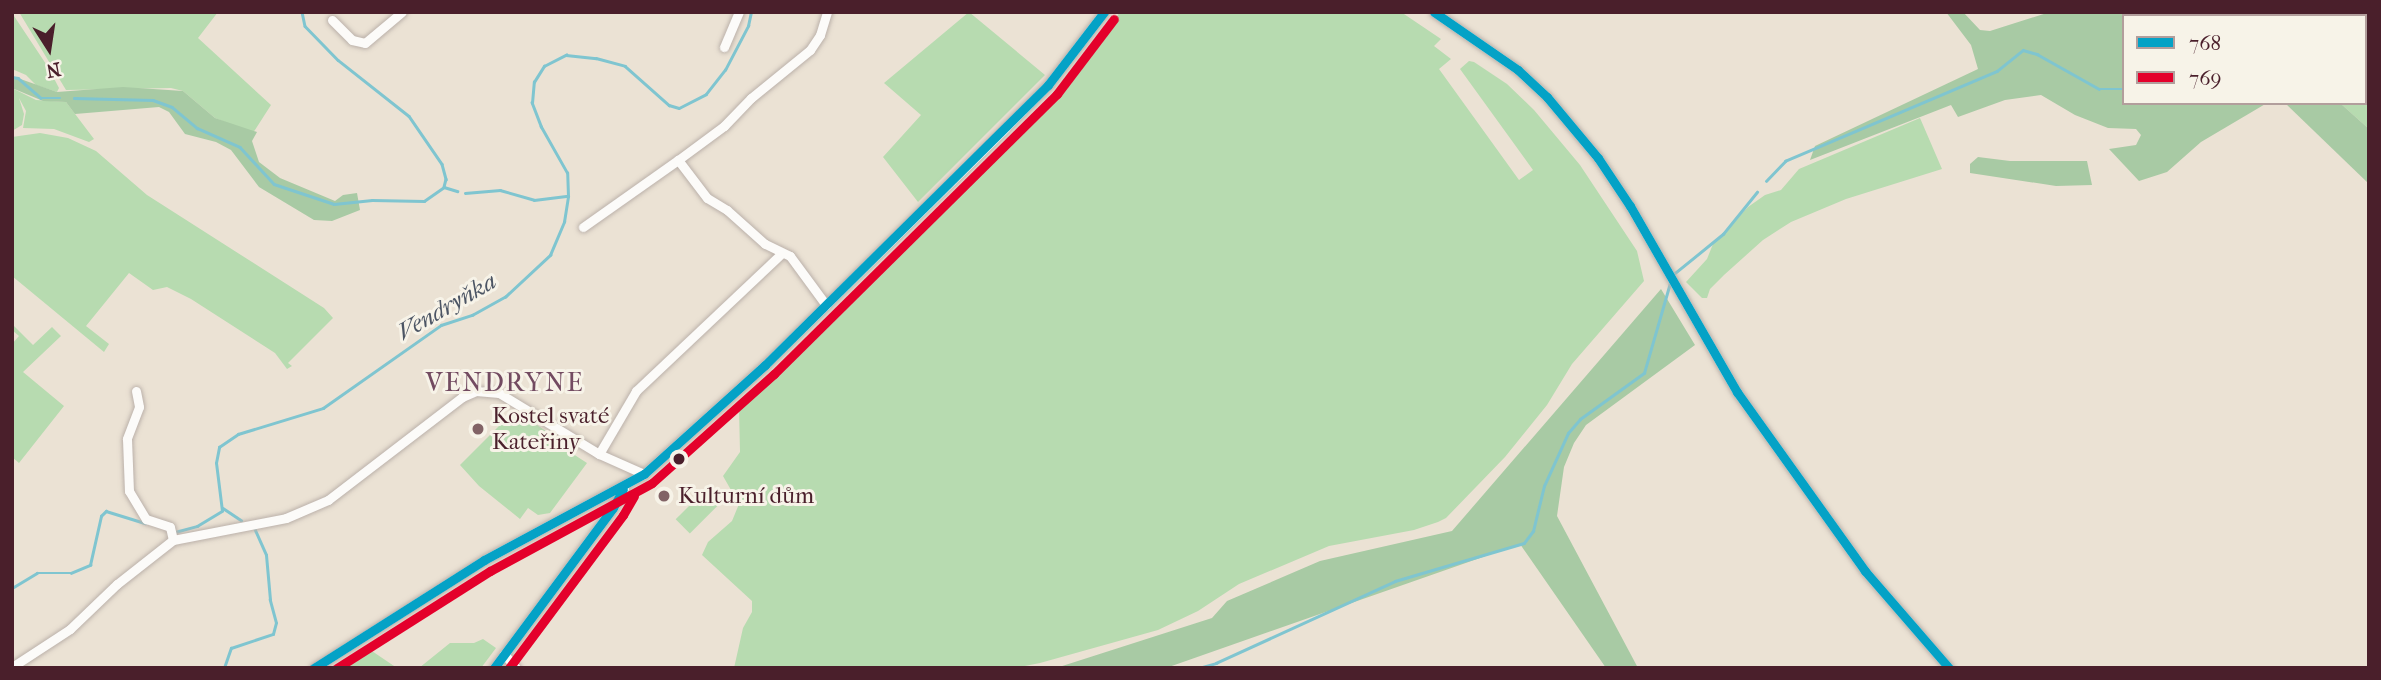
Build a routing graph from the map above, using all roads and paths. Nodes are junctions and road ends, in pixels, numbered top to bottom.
1 (402, 12) edge
2 (740, 12) edge
3 (827, 12) edge
4 (1104, 12) edge
5 (1434, 12) edge
6 (332, 20) dead end
7 (724, 47) dead end
8 (678, 160) junction
9 (583, 227) dead end
10 (780, 254) junction
11 (826, 305) junction
12 (136, 391) dead end
13 (599, 454) junction
14 (644, 474) junction
15 (624, 487) junction
16 (173, 540) junction
17 (504, 654) junction
18 (12, 667) edge
19 (314, 668) edge
20 (494, 668) edge
21 (516, 668) edge
22 (1949, 668) edge

1 - 6 street
2 - 7 street
3 - 8 street
4 - 11 street
5 - 22 street
8 - 9 street
8 - 10 street
10 - 11 street
10 - 13 street
11 - 14 street
12 - 16 street
13 - 14 street
13 - 16 street
14 - 15 street
15 - 17 street
15 - 19 street
16 - 18 street
17 - 20 street
17 - 21 street

